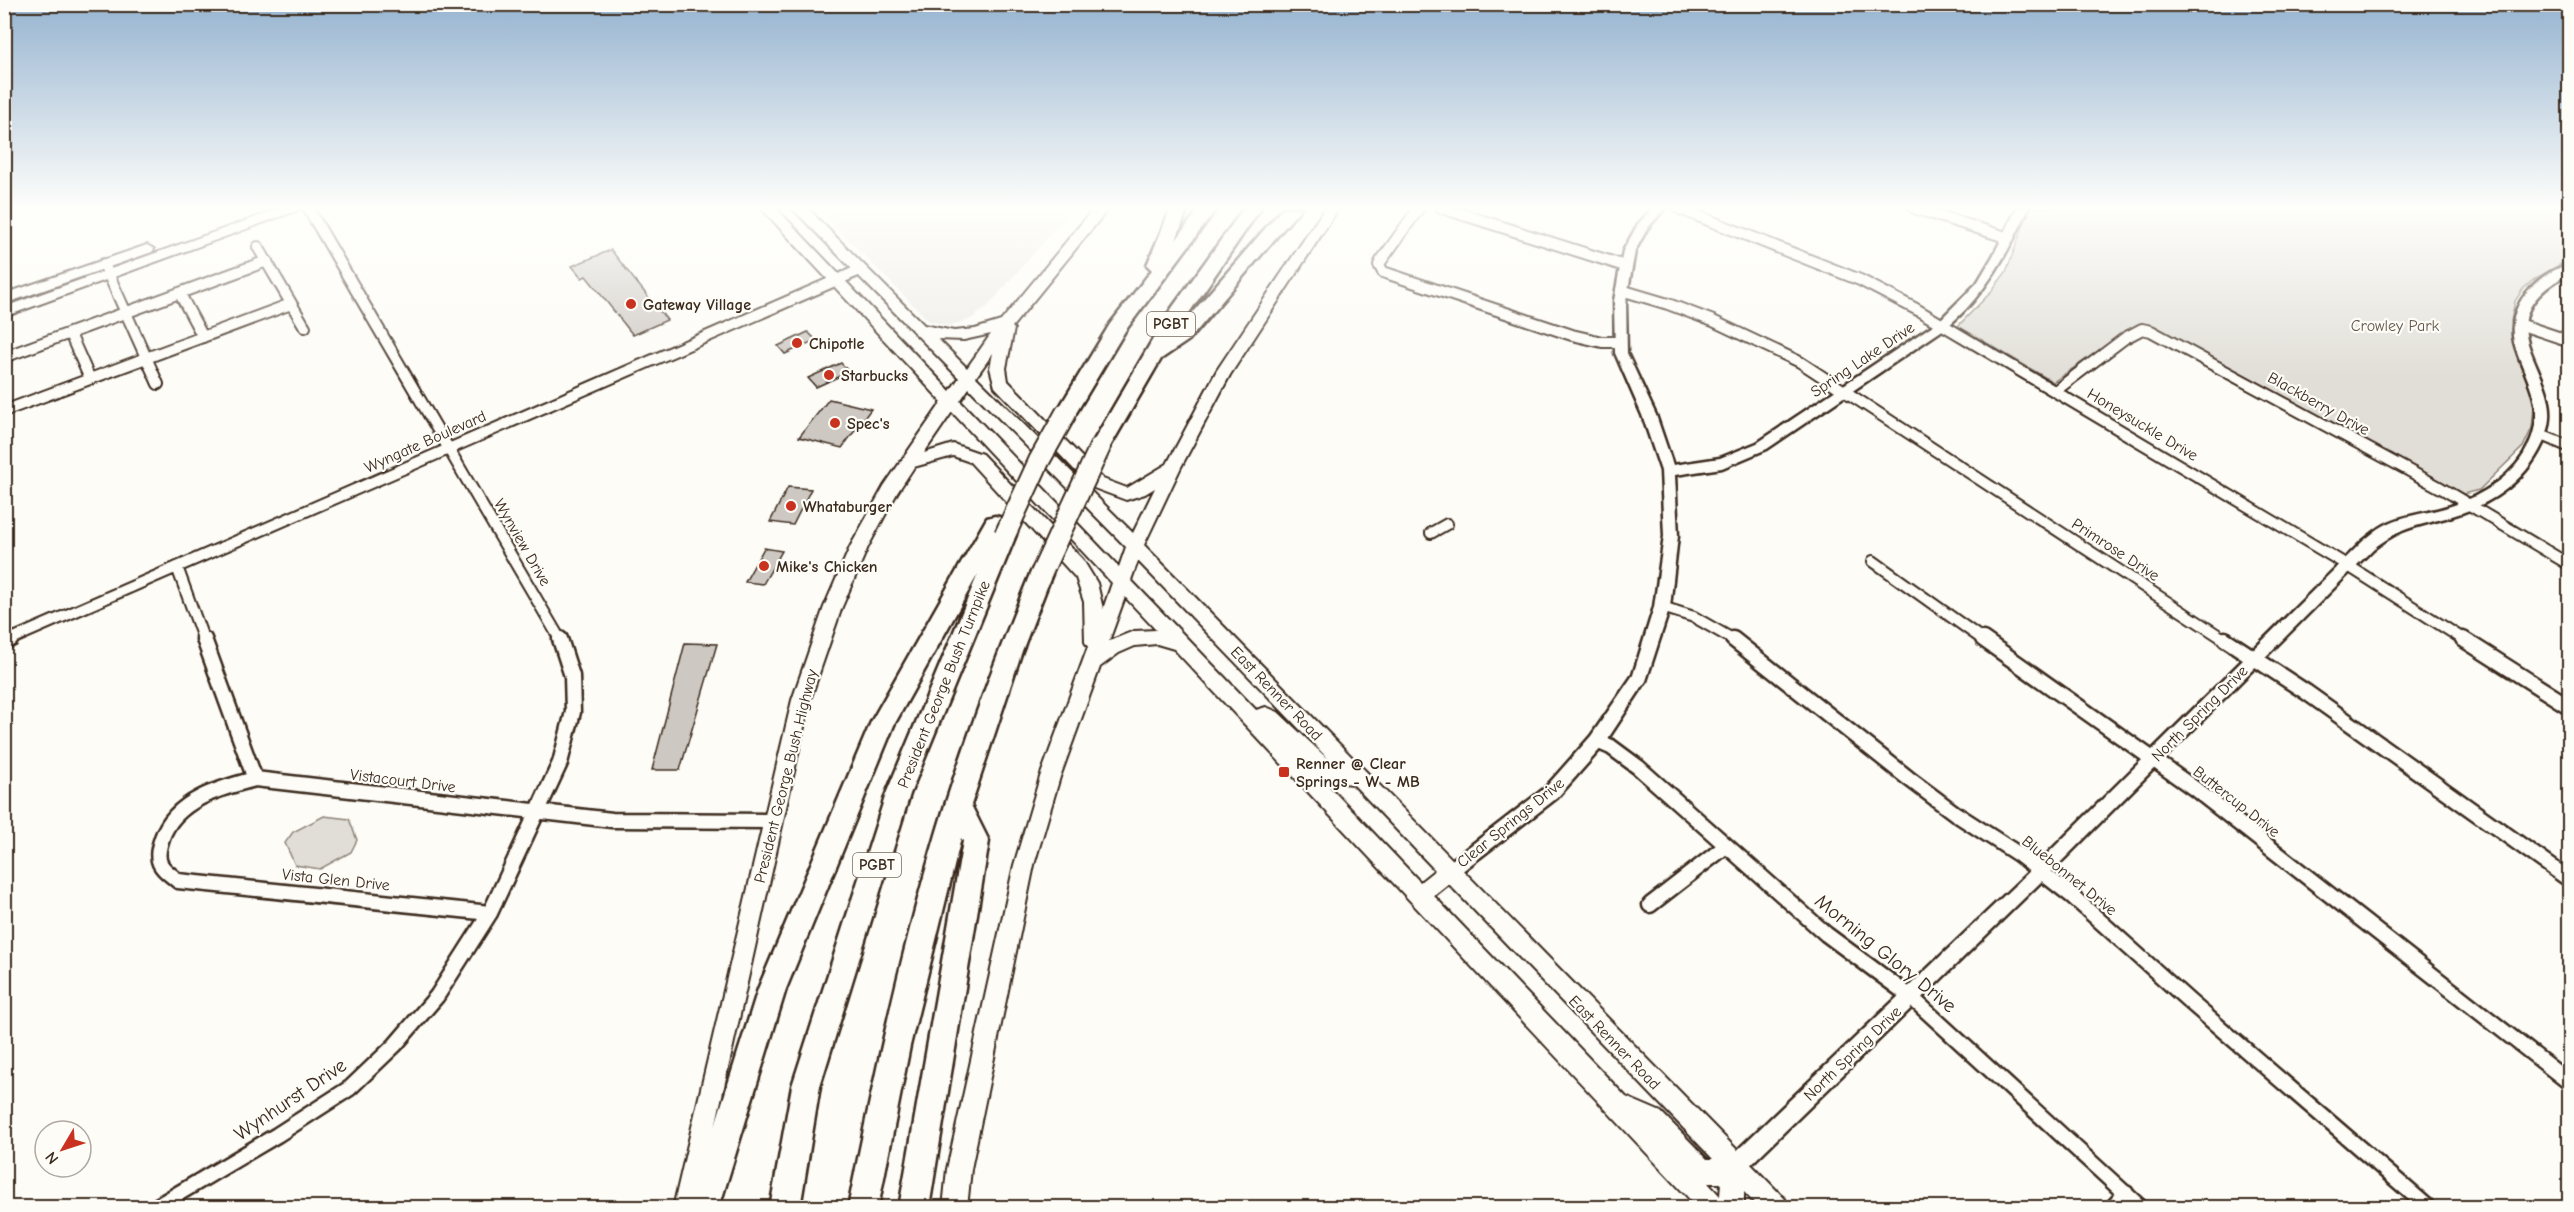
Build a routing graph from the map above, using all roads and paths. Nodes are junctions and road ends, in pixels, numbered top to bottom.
1 (120, 265) edge
2 (123, 265) edge
3 (258, 265) edge
4 (269, 265) edge
5 (341, 265) edge
6 (822, 265) edge
7 (855, 265) edge
8 (1055, 265) edge
9 (1157, 265) edge
10 (1164, 265) edge
11 (1212, 265) edge
12 (1244, 265) edge
13 (1295, 265) edge
14 (1381, 265) edge
15 (1620, 265) edge
16 (1821, 265) edge
17 (1996, 265) edge
18 (1625, 266) joint
19 (2570, 268) edge
20 (106, 270) junction
21 (860, 270) junction
22 (837, 280) junction
23 (1149, 284) junction
24 (1621, 290) junction
25 (180, 294) junction
26 (4, 298) edge
27 (291, 304) junction
28 (4, 312) edge
29 (126, 313) junction
30 (1006, 324) junction
31 (1943, 324) junction
32 (2518, 324) junction
33 (305, 327) dead end
34 (921, 329) junction
35 (70, 334) junction
36 (203, 337) junction
37 (2570, 341) edge
38 (1620, 342) junction
39 (4, 357) edge
40 (146, 358) junction
41 (1149, 359) junction
42 (967, 377) junction
43 (90, 379) junction
44 (158, 384) dead end
45 (1844, 391) junction
46 (2055, 391) junction
47 (952, 401) junction
48 (4, 411) edge
49 (2541, 435) junction
50 (2570, 447) edge
51 (450, 448) junction
52 (909, 463) junction
53 (1173, 467) junction
54 (1668, 471) junction
55 (2470, 506) junction
56 (1447, 524) dead end
57 (1000, 529) junction
58 (1431, 533) dead end
59 (1135, 546) junction
60 (1873, 561) dead end
61 (2570, 564) edge
62 (2347, 565) junction
63 (177, 567) junction
64 (1122, 581) junction
65 (1662, 607) junction
66 (4, 642) edge
67 (1183, 645) junction
68 (2254, 658) junction
69 (1093, 662) junction
70 (2570, 707) edge
71 (1253, 719) junction
72 (1597, 741) junction
73 (2154, 759) junction
74 (1356, 776) junction
75 (255, 779) junction
76 (958, 805) junction
77 (538, 813) junction
78 (773, 821) junction
79 (1726, 846) junction
80 (1450, 871) junction
81 (2040, 872) junction
82 (2570, 880) edge
83 (1420, 895) junction
84 (1650, 905) dead end
85 (490, 913) junction
86 (1911, 997) junction
87 (2570, 1083) edge
88 (1619, 1106) junction
89 (1736, 1165) junction
90 (2126, 1193) junction
91 (154, 1208) edge
92 (685, 1208) edge
93 (704, 1208) edge
94 (785, 1208) edge
95 (863, 1208) edge
96 (914, 1208) edge
97 (955, 1208) edge
98 (1715, 1208) edge
99 (1732, 1208) edge
100 (1776, 1208) edge
101 (2112, 1208) edge
102 (2141, 1208) edge
103 (2429, 1208) edge

1 - 20 main road
2 - 20 main road
3 - 25 street
4 - 27 street
5 - 51 street, Wynview Drive
6 - 22 main road
7 - 21 main road, East Renner Road
8 - 30 main road, President George Bush Highway
9 - 23 highway
10 - 23 highway, President George Bush Turnpike / PGBT
11 - 41 highway, PGBT
12 - 41 highway
13 - 53 main road
14 - 38 street
15 - 18 street
16 - 31 street, Honeysuckle Drive
17 - 31 street, Spring Lake Drive
18 - 24 street, Clear Springs Drive
19 - 32 street
20 - 26 main road
20 - 28 main road
20 - 29 street
21 - 22 street, Wyngate Boulevard
21 - 34 main road, East Renner Road
22 - 47 main road
22 - 51 street, Wyngate Boulevard
23 - 57 highway, President George Bush Turnpike / PGBT, bridge
24 - 38 street, Clear Springs Drive
24 - 45 street, Primrose Drive
25 - 29 street
25 - 36 street
27 - 33 street
27 - 36 street
29 - 35 street
29 - 40 street
30 - 34 main road
30 - 42 main road, President George Bush Highway
30 - 53 main road
31 - 45 street, Spring Lake Drive
31 - 46 street, Honeysuckle Drive
32 - 37 street
32 - 49 street, North Spring Drive
34 - 42 main road, East Renner Road
35 - 39 street
35 - 43 street
36 - 40 street
38 - 54 street, Clear Springs Drive
40 - 43 street
40 - 44 street
41 - 76 highway, PGBT, bridge
42 - 47 main road, President George Bush Highway
42 - 59 main road, East Renner Road
43 - 48 street
45 - 54 street, Spring Lake Drive
45 - 68 street, Primrose Drive
46 - 55 street, Blackberry Drive
46 - 62 street, Honeysuckle Drive
47 - 52 main road, President George Bush Highway
47 - 64 main road
49 - 50 street
49 - 55 street, North Spring Drive
51 - 63 street, Wyngate Boulevard
51 - 77 street, Wynview Drive
52 - 69 main road
52 - 78 main road, President George Bush Highway
53 - 59 main road
54 - 65 street, Clear Springs Drive
55 - 61 street, Blackberry Drive
55 - 62 street, North Spring Drive
56 - 58 street
57 - 93 highway
57 - 94 highway, President George Bush Turnpike / PGBT
59 - 64 main road
59 - 74 main road, East Renner Road
60 - 73 street, Buttercup Drive
62 - 68 street, North Spring Drive
62 - 70 street, Honeysuckle Drive
63 - 66 street, Wyngate Boulevard
63 - 75 street
64 - 67 main road
64 - 69 main road
65 - 72 street, Clear Springs Drive
65 - 81 street, Bluebonnet Drive
67 - 69 main road
67 - 71 main road
68 - 73 street, North Spring Drive
68 - 82 street, Primrose Drive
69 - 97 main road
71 - 74 main road
71 - 83 main road
72 - 79 street, Morning Glory Drive
72 - 80 street, Clear Springs Drive
73 - 81 street, North Spring Drive
73 - 87 street, Buttercup Drive
74 - 80 main road, East Renner Road
75 - 77 street, Vistacourt Drive
75 - 85 street, Vista Glen Drive
76 - 95 highway, PGBT
76 - 96 highway
77 - 78 street, Vistacourt Drive
77 - 85 street, Wynview Drive
78 - 92 main road, President George Bush Highway
79 - 84 street
79 - 86 street, Morning Glory Drive
80 - 83 main road
80 - 89 main road, East Renner Road
81 - 86 street, North Spring Drive
81 - 103 street, Bluebonnet Drive
83 - 88 main road
85 - 91 street, Wynhurst Drive
86 - 89 street, North Spring Drive
86 - 90 street, Morning Glory Drive
88 - 89 main road
88 - 98 main road
89 - 99 main road
89 - 100 main road, East Renner Road
90 - 101 street
90 - 102 street, Morning Glory Drive

